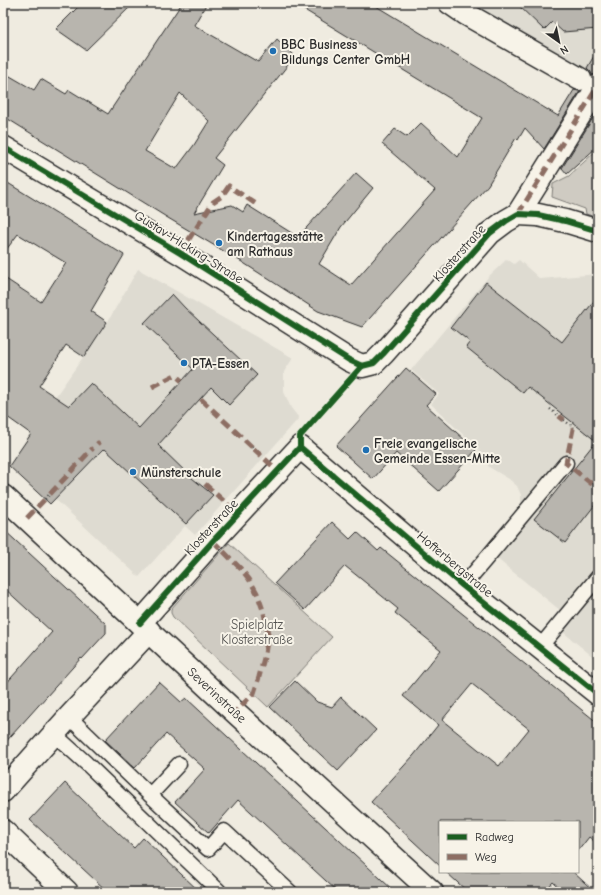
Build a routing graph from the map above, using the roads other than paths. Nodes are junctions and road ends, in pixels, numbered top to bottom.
1 (450, 3) edge
2 (589, 83) edge
3 (598, 104) edge
4 (586, 118) dead end
5 (3, 147) edge
6 (518, 214) junction
7 (598, 231) edge
8 (362, 366) joint
9 (300, 447) joint
10 (566, 463) dead end
11 (3, 496) edge
12 (598, 577) edge
13 (462, 586) junction
14 (144, 627) junction
15 (540, 647) junction
16 (598, 694) edge
17 (69, 717) junction
18 (54, 734) junction
19 (179, 764) dead end
20 (3, 791) edge
21 (150, 795) junction
22 (3, 831) edge
23 (219, 891) dead end
24 (67, 892) edge
25 (290, 892) edge
26 (432, 892) edge

1 - 2 street
2 - 6 street
3 - 4 lane
5 - 8 street, Gustav-Hicking-Straße
6 - 7 street
6 - 8 street, Klosterstraße
9 - 13 street, Hofterbergstraße
9 - 14 street, Klosterstraße
10 - 13 lane
11 - 14 street, Severinstraße
12 - 15 lane
13 - 15 street, Hofterbergstraße
14 - 17 street, Klosterstraße
14 - 26 street, Severinstraße
15 - 16 street, Hofterbergstraße
17 - 18 street, Klosterstraße
17 - 21 lane
18 - 20 street, Klosterstraße
18 - 23 lane
19 - 21 lane
21 - 25 lane
22 - 24 street

